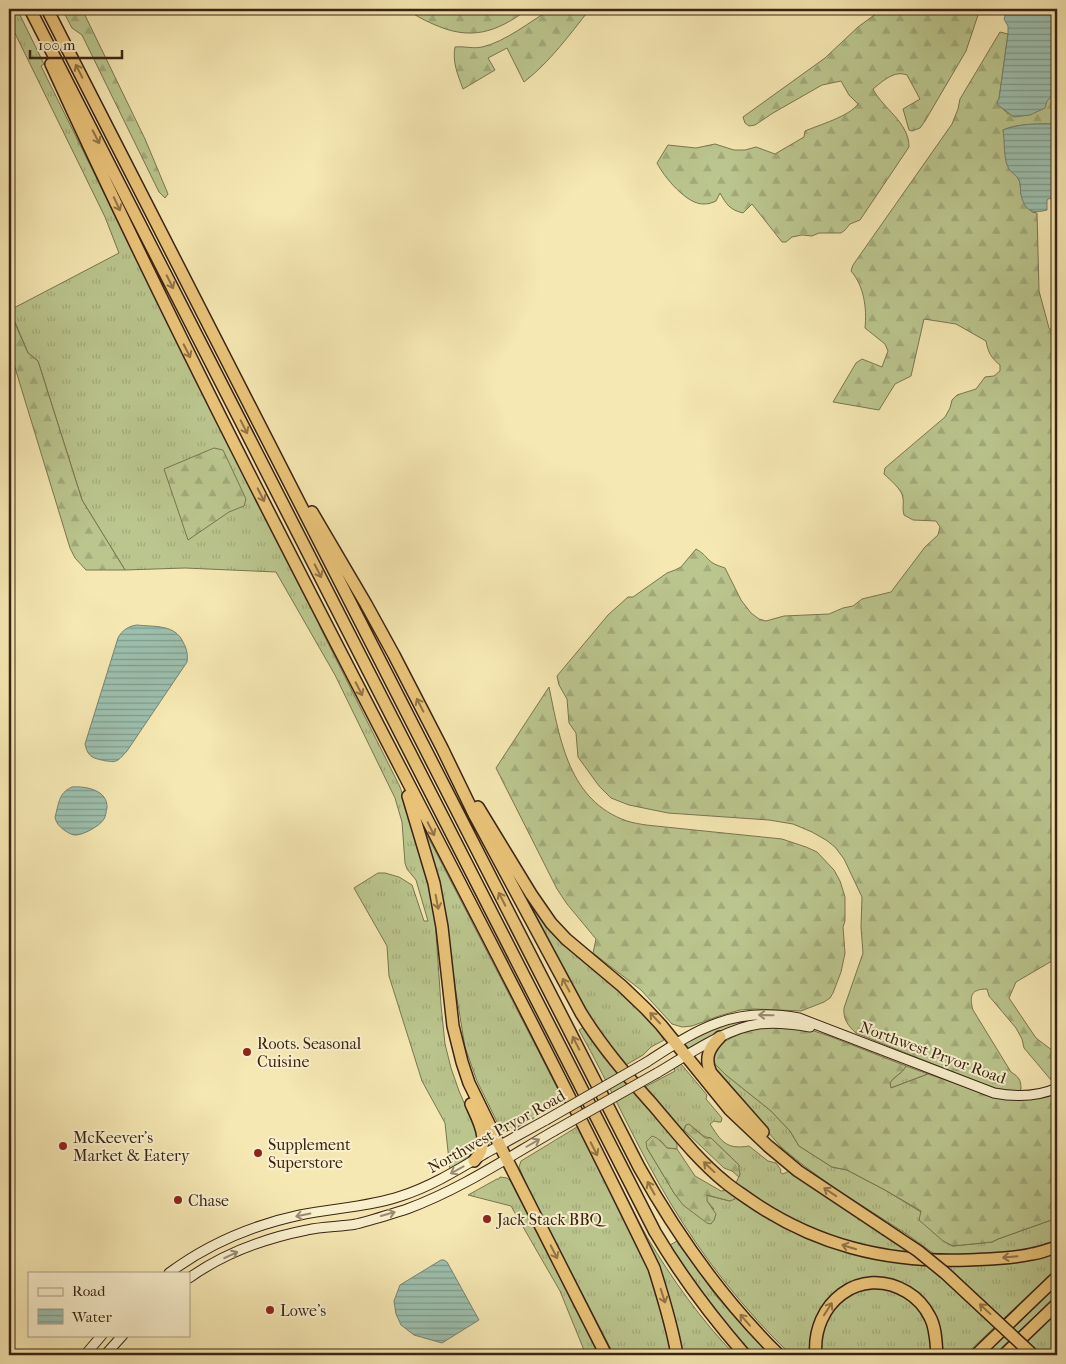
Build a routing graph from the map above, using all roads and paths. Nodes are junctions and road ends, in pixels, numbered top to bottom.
1 (30, 9) edge
2 (47, 9) edge
3 (42, 31) junction
4 (260, 426) junction
5 (442, 748) junction
6 (401, 771) junction
7 (448, 988) junction
8 (830, 1030) junction
9 (720, 1037) junction
10 (676, 1043) junction
11 (686, 1056) junction
12 (1057, 1088) edge
13 (500, 1146) junction
14 (506, 1159) junction
15 (786, 1160) junction
16 (474, 1161) junction
17 (1057, 1247) edge
18 (170, 1272) edge
19 (190, 1277) edge
20 (1057, 1278) edge
21 (1057, 1304) edge
22 (101, 1336) edge
23 (122, 1336) edge
24 (85, 1355) edge
25 (105, 1355) edge
26 (606, 1355) edge
27 (677, 1355) edge
28 (745, 1355) edge
29 (779, 1355) edge
30 (816, 1355) edge
31 (937, 1355) edge
32 (976, 1355) edge
33 (1004, 1355) edge
34 (1033, 1355) edge

1 - 3 highway
4 -> 2 highway
3 -> 6 highway
3 -> 28 highway
5 -> 4 highway
29 -> 4 highway
10 -> 5 highway
17 -> 5 highway
6 -> 7 highway
6 -> 27 highway
7 - 13 highway
7 - 16 highway
8 - 9 main road, Northwest Pryor Road
8 -> 10 main road, Northwest Pryor Road
8 - 12 main road, Northwest Pryor Road
9 - 11 main road, Northwest Pryor Road
9 - 15 highway
10 - 11 highway
10 - 13 main road, Northwest Pryor Road, bridge
14 -> 11 main road, Northwest Pryor Road, bridge
11 - 15 highway
13 - 14 highway
13 - 16 main road, Northwest Pryor Road
19 -> 14 main road, Northwest Pryor Road
14 -> 26 highway
34 -> 15 highway, bridge
16 -> 18 main road, Northwest Pryor Road
20 - 32 highway
21 - 33 highway
22 - 24 main road
23 - 25 main road
30 -> 31 highway

